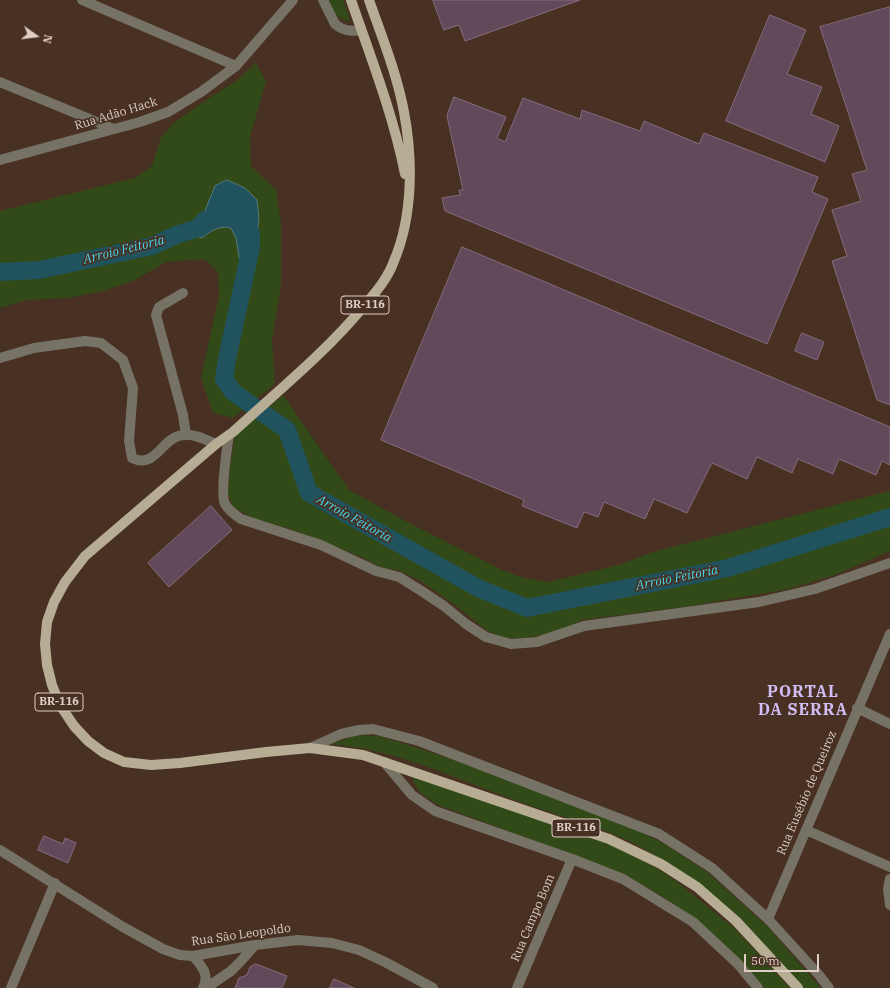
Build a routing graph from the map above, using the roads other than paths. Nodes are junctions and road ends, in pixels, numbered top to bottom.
1 (82, 0) edge
2 (292, 0) edge
3 (324, 0) edge
4 (351, 0) edge
5 (369, 0) edge
6 (361, 30) junction
7 (236, 66) junction
8 (0, 82) edge
9 (114, 129) junction
10 (0, 160) edge
11 (409, 196) junction
12 (183, 293) dead end
13 (0, 358) edge
14 (231, 433) junction
15 (186, 435) junction
16 (216, 444) junction
17 (890, 563) edge
18 (890, 634) edge
19 (857, 708) junction
20 (890, 724) edge
21 (310, 748) junction
22 (384, 762) junction
23 (806, 830) junction
24 (0, 850) edge
25 (572, 859) junction
26 (890, 867) edge
27 (890, 879) edge
28 (56, 883) junction
29 (890, 905) edge
30 (768, 919) junction
31 (255, 945) junction
32 (193, 956) junction
33 (11, 988) edge
34 (205, 988) edge
35 (433, 988) edge
36 (517, 988) edge
37 (758, 988) edge
38 (798, 988) edge
39 (829, 988) edge

1 - 7 street
2 - 7 street, Rua Adão Hack
3 - 6 street
4 - 6 main road, BR-116
5 - 11 main road, BR-116
6 - 11 main road, BR-116
7 - 9 street, Rua Adão Hack
8 - 9 street
9 - 10 street, Rua Adão Hack
11 - 14 main road, BR-116
12 - 15 street
13 - 15 street
14 - 16 main road, BR-116
14 - 17 street
15 - 16 street
16 - 21 main road, BR-116
18 - 19 street, Rua Eusébio de Queiroz
19 - 20 street
19 - 23 street, Rua Eusébio de Queiroz
21 - 22 main road, BR-116
21 - 30 street
22 - 25 street
22 - 38 main road, BR-116
23 - 26 street
23 - 30 street, Rua Eusébio de Queiroz
24 - 28 street, Rua São Leopoldo
25 - 36 street, Rua Campo Bom
25 - 37 street
27 - 29 street
28 - 32 street, Rua São Leopoldo
28 - 33 street
30 - 39 street
31 - 32 street, Rua São Leopoldo
31 - 34 street
31 - 35 street, Rua São Leopoldo
32 - 34 street

